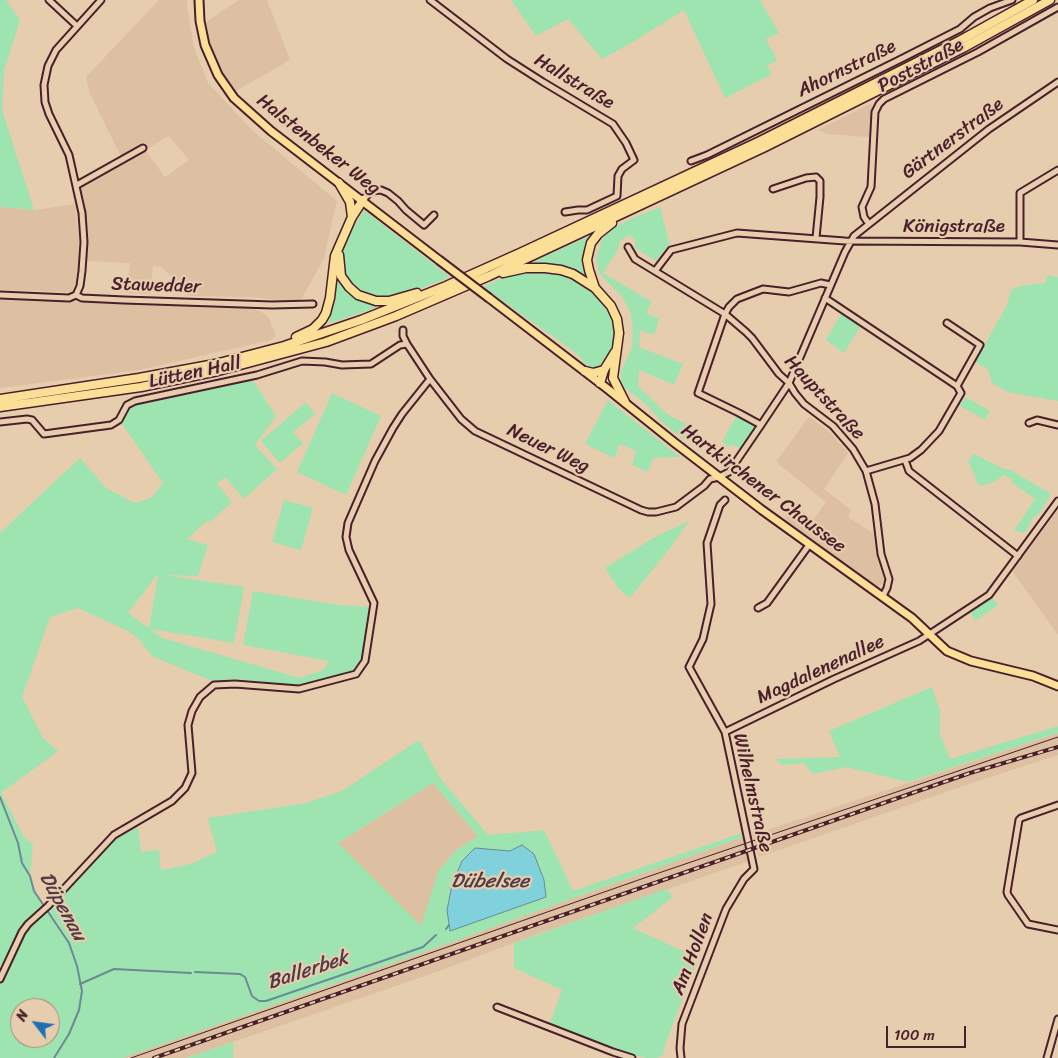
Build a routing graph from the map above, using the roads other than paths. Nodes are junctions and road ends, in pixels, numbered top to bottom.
1 (49, 0) edge
2 (101, 0) edge
3 (199, 0) edge
4 (430, 0) edge
5 (1012, 0) edge
6 (1033, 0) edge
7 (1050, 0) edge
8 (1058, 7) edge
9 (77, 26) junction
10 (1058, 82) edge
11 (143, 148) dead end
12 (692, 161) dead end
13 (1058, 170) edge
14 (339, 183) junction
15 (77, 185) junction
16 (773, 189) dead end
17 (363, 200) junction
18 (632, 210) junction
19 (565, 212) dead end
20 (434, 215) dead end
21 (352, 216) junction
22 (868, 224) junction
23 (816, 238) junction
24 (851, 241) junction
25 (1020, 242) junction
26 (1058, 245) edge
27 (339, 246) junction
28 (628, 247) dead end
29 (655, 272) junction
30 (489, 276) junction
31 (467, 282) joint
32 (830, 285) junction
33 (446, 286) junction
34 (595, 288) junction
35 (0, 295) edge
36 (76, 295) junction
37 (825, 298) junction
38 (313, 304) dead end
39 (725, 314) junction
40 (947, 323) dead end
41 (403, 330) dead end
42 (407, 344) junction
43 (617, 348) junction
44 (258, 353) junction
45 (604, 370) junction
46 (585, 372) junction
47 (613, 372) junction
48 (430, 379) junction
49 (789, 382) junction
50 (600, 383) junction
51 (957, 386) junction
52 (0, 399) edge
53 (625, 402) junction
54 (0, 407) edge
55 (0, 422) edge
56 (1029, 423) dead end
57 (761, 425) junction
58 (1058, 425) edge
59 (905, 460) junction
60 (866, 472) junction
61 (719, 477) junction
62 (725, 500) dead end
63 (1058, 501) edge
64 (810, 545) junction
65 (1018, 556) junction
66 (883, 596) junction
67 (758, 608) dead end
68 (931, 633) junction
69 (1058, 686) edge
70 (725, 732) junction
71 (1058, 805) edge
72 (754, 869) joint
73 (1058, 930) edge
74 (0, 979) edge
75 (497, 1007) dead end
76 (1058, 1019) edge
77 (632, 1058) edge
78 (680, 1058) edge
79 (1047, 1058) edge

1 - 9 street
2 - 9 street
3 - 14 main road, Halstenbeker Weg
4 - 19 street, Hallstraße
5 - 12 street, Ahornstraße
6 - 33 highway
7 - 18 highway
8 - 22 street, Poststraße
9 - 15 street
10 - 22 street, Gärtnerstraße
11 - 15 street
13 - 25 street
14 - 17 main road, Halstenbeker Weg
14 - 21 highway
15 - 36 street
16 - 23 street
17 - 20 street
17 - 21 highway
17 - 31 main road, Halstenbeker Weg, bridge
18 - 30 highway
18 - 34 highway
21 - 27 highway
22 - 24 street
23 - 24 street, Königstraße
23 - 29 street, Königstraße
24 - 25 street, Königstraße
24 - 32 street
25 - 26 street, Königstraße
27 - 33 highway
27 - 44 highway
28 - 29 street, Hauptstraße
29 - 39 street, Hauptstraße
30 - 34 highway
30 - 54 highway
31 - 46 main road, Hartkirchener Chaussee, bridge
32 - 37 street
32 - 39 street
33 - 44 highway
34 - 43 highway
35 - 36 street, Stawedder
36 - 38 street, Stawedder
37 - 49 street
37 - 51 street
39 - 49 street, Hauptstraße
39 - 57 street
40 - 51 street
41 - 42 street, Neuer Weg
42 - 48 street, Neuer Weg
42 - 55 street, Lütten Hall
43 - 45 highway
43 - 47 highway
44 - 52 highway
45 - 46 highway
45 - 50 highway
46 - 50 main road, Hartkirchener Chaussee
47 - 50 highway
47 - 53 highway
48 - 61 street, Neuer Weg
48 - 74 street
49 - 57 street, Neuer Weg
49 - 60 street, Hauptstraße
50 - 53 main road, Hartkirchener Chaussee
51 - 59 street
53 - 61 main road, Hartkirchener Chaussee
56 - 58 street
57 - 61 street, Neuer Weg
59 - 60 street
59 - 65 street
60 - 66 street, Hauptstraße
61 - 64 main road, Hartkirchener Chaussee
62 - 70 street, Wilhelmstraße
63 - 65 street, Magdalenenallee
64 - 66 main road, Hartkirchener Chaussee
64 - 67 street
65 - 68 street, Magdalenenallee
66 - 68 main road, Hartkirchener Chaussee
68 - 69 main road, Hartkirchener Chaussee
68 - 70 street, Magdalenenallee
70 - 72 street, Wilhelmstraße
71 - 73 street
72 - 78 street, Am Hollen
75 - 77 street
76 - 79 street

